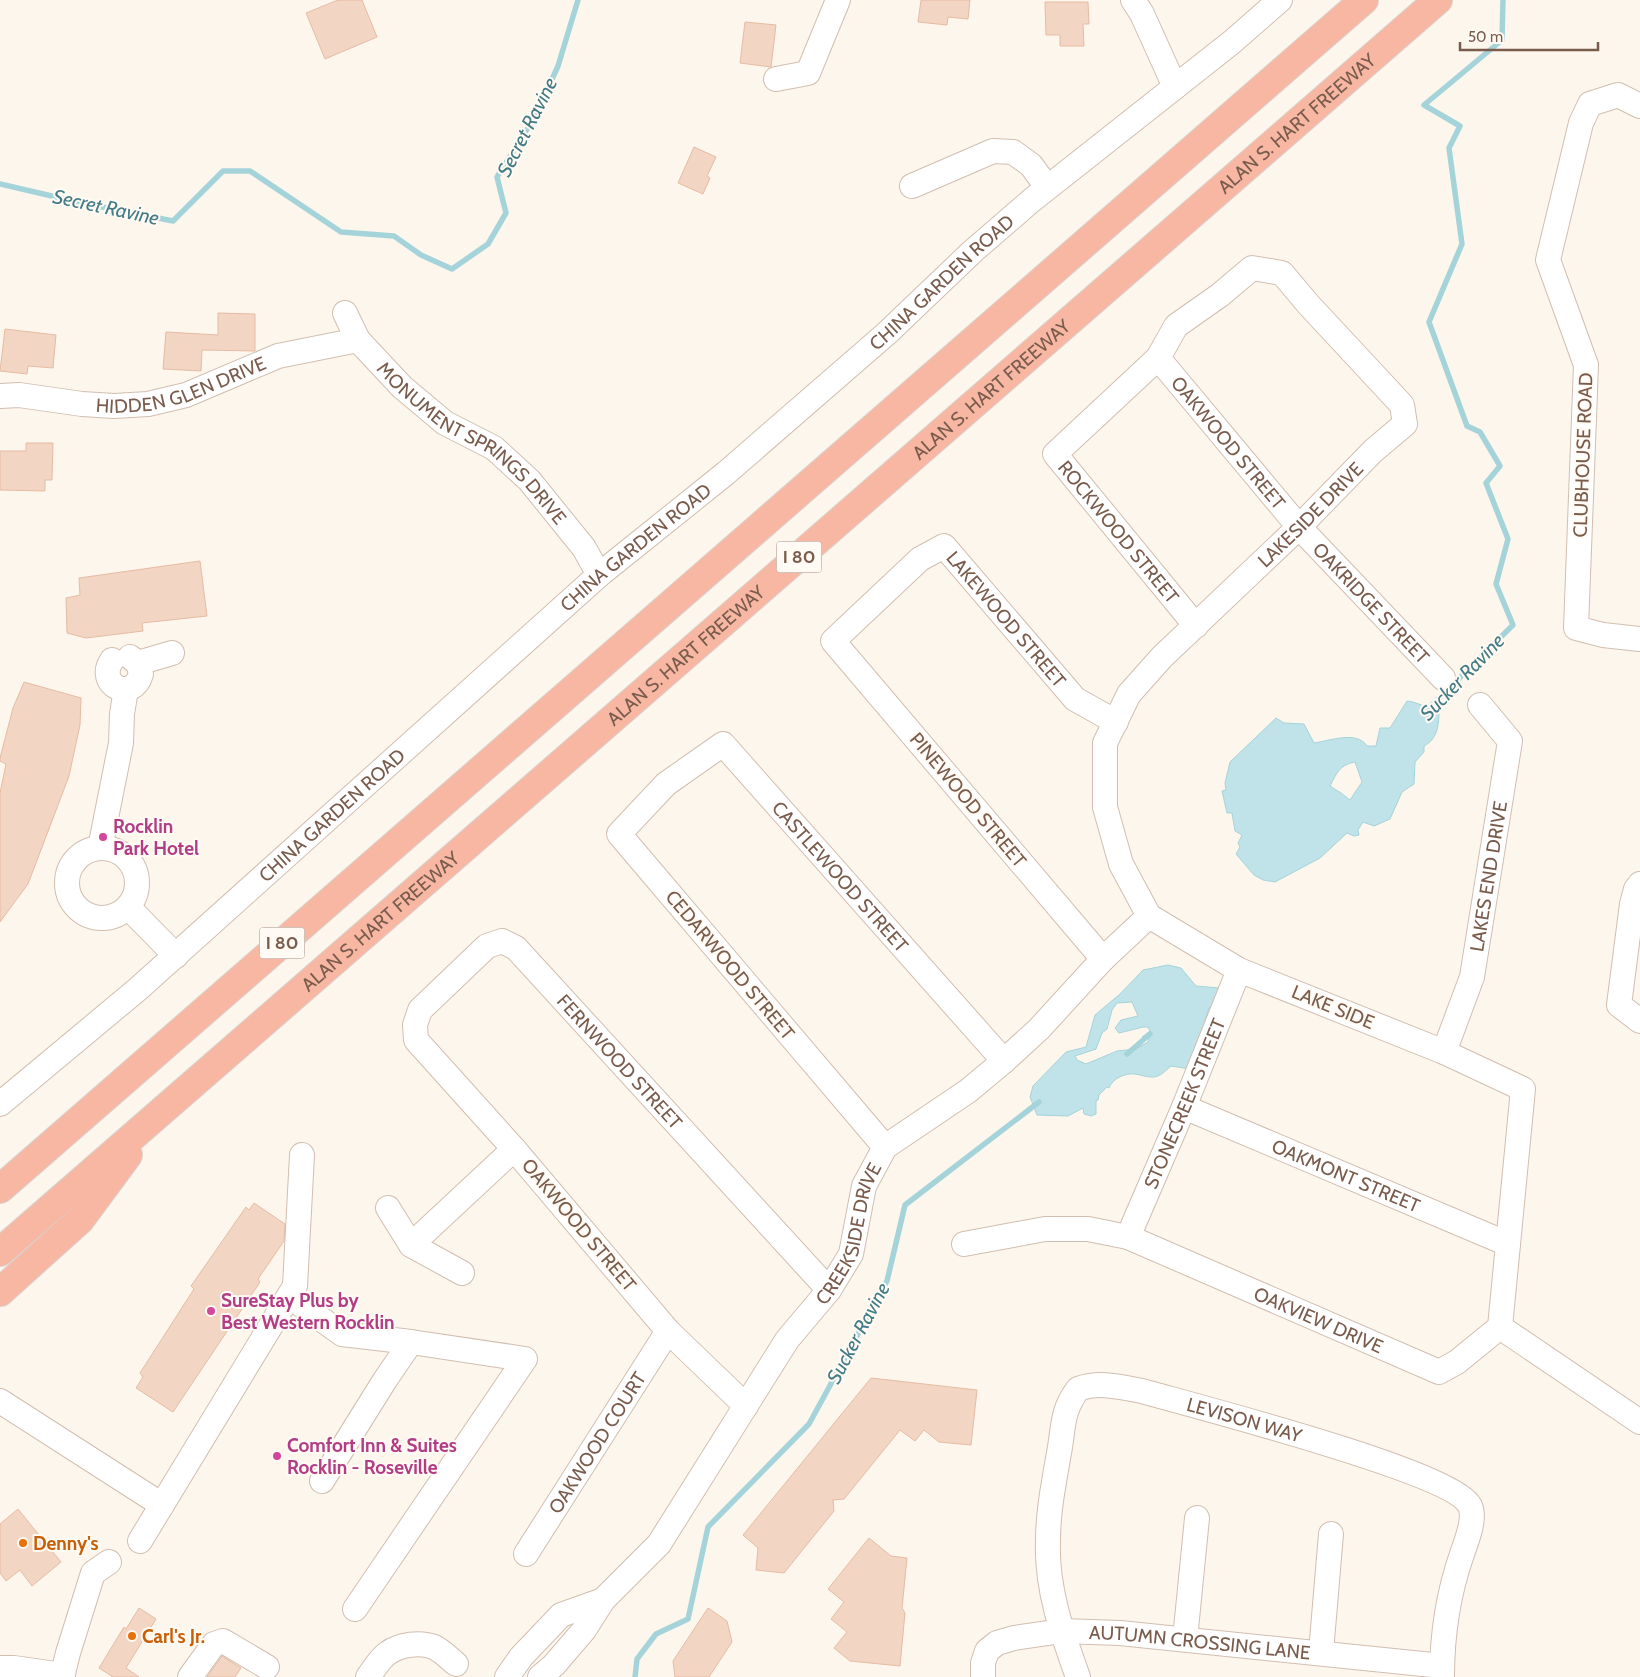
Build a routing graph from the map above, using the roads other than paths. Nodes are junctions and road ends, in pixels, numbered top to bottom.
1 (838, 0) edge
2 (1133, 0) edge
3 (1280, 0) edge
4 (1364, 0) edge
5 (1438, 0) edge
6 (776, 79) dead end
7 (1175, 87) junction
8 (1640, 106) edge
9 (912, 186) dead end
10 (1047, 187) junction
11 (345, 313) dead end
12 (358, 340) junction
13 (1158, 358) junction
14 (0, 396) edge
15 (1299, 527) junction
16 (599, 575) junction
17 (1196, 626) junction
18 (1640, 639) edge
19 (833, 641) joint
20 (172, 653) dead end
21 (1444, 678) dead end
22 (1480, 705) dead end
23 (1116, 722) junction
24 (666, 784) joint
25 (100, 848) junction
26 (1640, 884) edge
27 (128, 907) junction
28 (1149, 916) junction
29 (176, 956) junction
30 (1103, 959) junction
31 (1239, 970) junction
32 (1640, 1021) edge
33 (416, 1040) joint
34 (1444, 1052) junction
35 (1004, 1061) junction
36 (0, 1104) edge
37 (1184, 1107) junction
38 (159, 1114) junction
39 (64, 1133) junction
40 (885, 1148) junction
41 (514, 1149) junction
42 (302, 1155) dead end
43 (0, 1179) edge
44 (0, 1189) edge
45 (388, 1208) dead end
46 (1128, 1236) junction
47 (964, 1244) dead end
48 (1508, 1244) junction
49 (412, 1245) junction
50 (0, 1252) edge
51 (462, 1273) dead end
52 (829, 1290) junction
53 (0, 1292) edge
54 (289, 1296) junction
55 (1500, 1327) junction
56 (668, 1331) junction
57 (411, 1342) junction
58 (0, 1401) edge
59 (746, 1406) junction
60 (1640, 1422) edge
61 (322, 1481) dead end
62 (162, 1505) junction
63 (1197, 1518) dead end
64 (1331, 1534) dead end
65 (140, 1541) dead end
66 (526, 1554) dead end
67 (109, 1562) dead end
68 (604, 1600) junction
69 (355, 1609) dead end
70 (1062, 1631) junction
71 (1185, 1639) junction
72 (1321, 1652) junction
73 (456, 1664) dead end
74 (268, 1666) dead end
75 (0, 1668) edge
76 (1442, 1671) edge
77 (63, 1676) edge
78 (190, 1677) edge
79 (368, 1677) edge
80 (507, 1677) edge
81 (540, 1677) edge
82 (983, 1677) edge
83 (1078, 1677) edge

1 - 6 street
2 - 7 street
3 - 7 street, CHINA GARDEN ROAD
4 - 39 highway, I 80
5 - 38 highway, ALAN S. HART FREEWAY / I 80
7 - 10 street, CHINA GARDEN ROAD
8 - 18 street, CLUBHOUSE ROAD
9 - 10 street
10 - 16 street, CHINA GARDEN ROAD
11 - 12 street, MONUMENT SPRINGS DRIVE
12 - 14 street, HIDDEN GLEN DRIVE
12 - 16 street, MONUMENT SPRINGS DRIVE
13 - 15 street, OAKWOOD STREET
13 - 15 street, LAKESIDE DRIVE
13 - 17 street, ROCKWOOD STREET
15 - 17 street, LAKESIDE DRIVE
15 - 21 street, OAKRIDGE STREET
16 - 29 street, CHINA GARDEN ROAD
17 - 23 street, LAKESIDE DRIVE
19 - 23 street, LAKEWOOD STREET
19 - 30 street, PINEWOOD STREET
20 - 25 street
22 - 34 street, LAKES END DRIVE
23 - 28 street, LAKESIDE DRIVE
24 - 35 street, CASTLEWOOD STREET
24 - 40 street, CEDARWOOD STREET
25 - 27 street
25 - 27 street
26 - 32 street
27 - 29 street
28 - 30 street, CREEKSIDE DRIVE
28 - 31 street, LAKE SIDE
29 - 36 street, CHINA GARDEN ROAD
30 - 35 street, CREEKSIDE DRIVE
31 - 34 street, LAKE SIDE
31 - 37 street, STONECREEK STREET
33 - 41 street, OAKWOOD STREET
33 - 52 street, FERNWOOD STREET
34 - 48 street, LAKE SIDE
35 - 40 street, CREEKSIDE DRIVE
37 - 46 street, STONECREEK STREET
37 - 48 street, OAKMONT STREET
38 - 50 highway, ALAN S. HART FREEWAY / I 80
38 - 53 highway
39 - 43 highway
39 - 44 highway, I 80
40 - 52 street, CREEKSIDE DRIVE
41 - 49 street
41 - 56 street, OAKWOOD STREET
42 - 54 street
45 - 49 street
46 - 47 street
46 - 55 street, OAKVIEW DRIVE
48 - 55 street
49 - 51 street
52 - 59 street, CREEKSIDE DRIVE
54 - 57 street
54 - 62 street
55 - 60 street
56 - 59 street, OAKWOOD STREET
56 - 66 street, OAKWOOD COURT
57 - 61 street
57 - 69 street
58 - 62 street
59 - 68 street, CREEKSIDE DRIVE
62 - 65 street
63 - 71 street
64 - 72 street
67 - 77 street
68 - 80 street, CREEKSIDE DRIVE
68 - 81 street, CREEKSIDE DRIVE
70 - 71 street, AUTUMN CROSSING LANE
70 - 76 street, LEVISON WAY
70 - 82 street, AUTUMN CROSSING LANE
70 - 83 street
71 - 72 street, AUTUMN CROSSING LANE
72 - 76 street, AUTUMN CROSSING LANE
73 - 79 street
74 - 78 street
75 - 77 street

